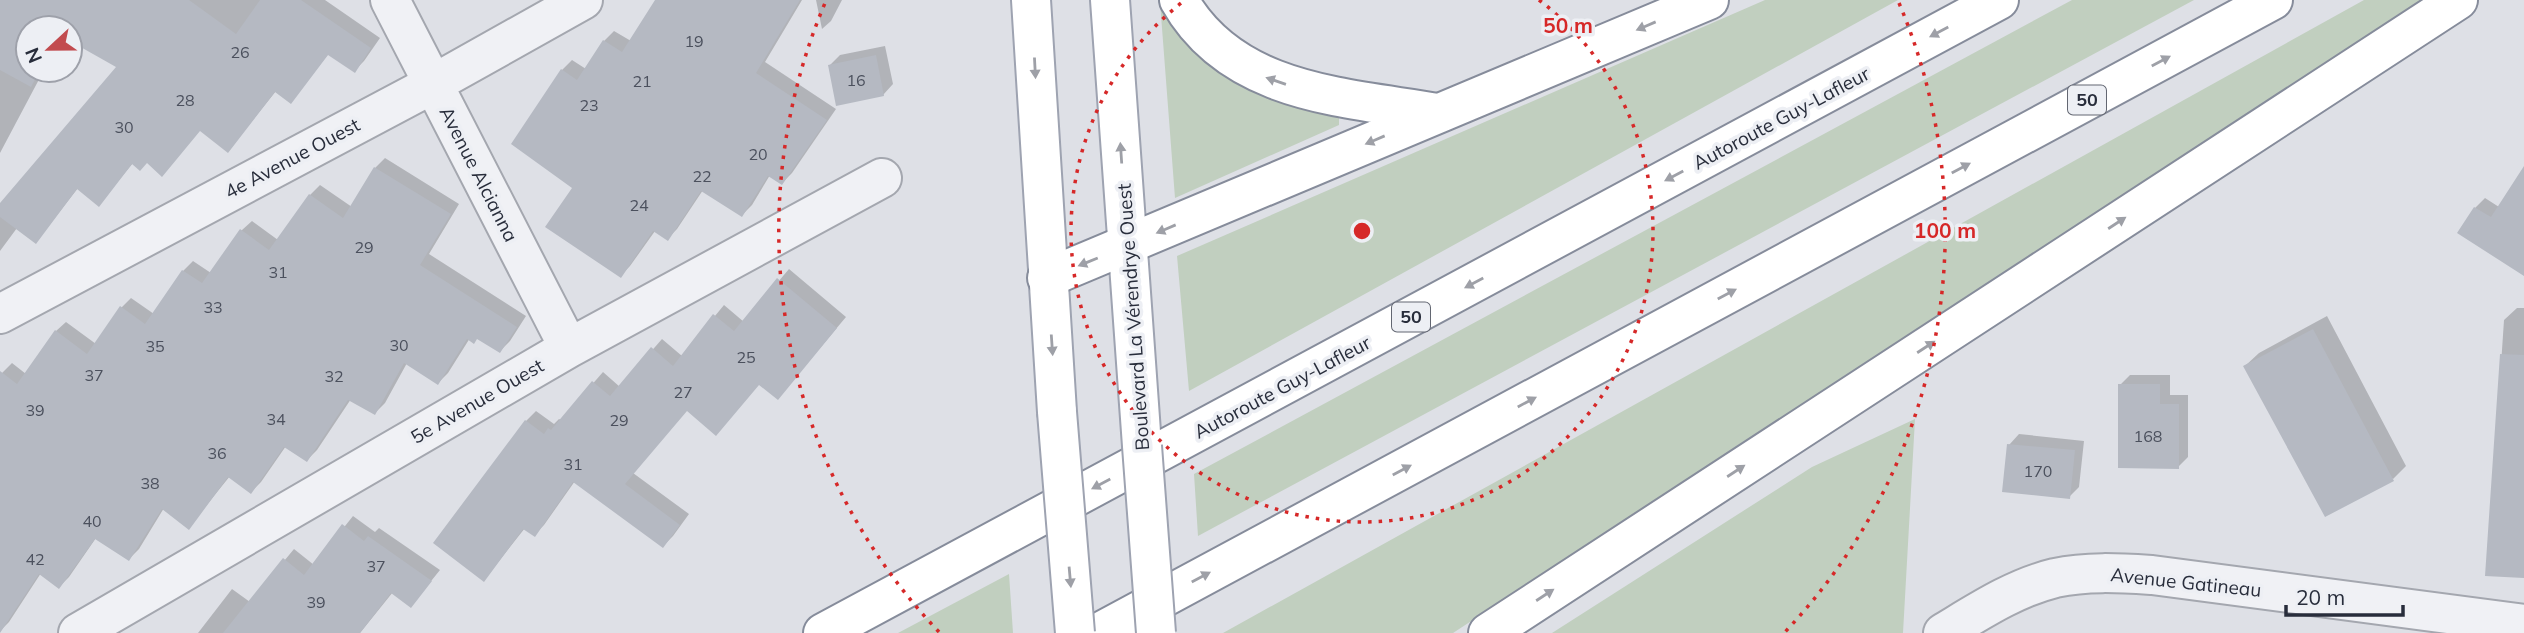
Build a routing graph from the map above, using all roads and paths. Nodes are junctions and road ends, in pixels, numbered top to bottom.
1 (390, 0) edge
2 (583, 0) edge
3 (1031, 0) edge
4 (1110, 0) edge
5 (1179, 0) edge
6 (1709, 0) edge
7 (1999, 0) edge
8 (2273, 0) edge
9 (2458, 0) edge
10 (433, 84) junction
11 (1438, 113) junction
12 (882, 178) dead end
13 (1128, 246) junction
14 (1047, 278) junction
15 (0, 314) edge
16 (569, 348) junction
17 (2524, 624) edge
18 (78, 633) edge
19 (823, 633) edge
20 (1075, 633) edge
21 (1098, 633) edge
22 (1156, 633) edge
23 (1488, 633) edge
24 (1943, 633) edge

1 - 10 street, Avenue Alcianna
2 - 10 street, 4e Avenue Ouest
3 -> 14 main road
13 -> 4 main road, Boulevard La Vérendrye Ouest
11 -> 5 main road
6 -> 11 main road
7 -> 19 main road, Autoroute Guy-Lafleur / 50
21 -> 8 main road, 50
23 -> 9 main road
10 - 15 street, 4e Avenue Ouest
10 - 16 street, Avenue Alcianna
11 -> 13 main road
12 - 16 street, 5e Avenue Ouest
13 -> 14 main road
13 - 22 main road, Boulevard La Vérendrye Ouest, bridge
14 -> 20 main road, bridge
16 - 18 street, 5e Avenue Ouest
17 - 24 street, Avenue Gatineau

